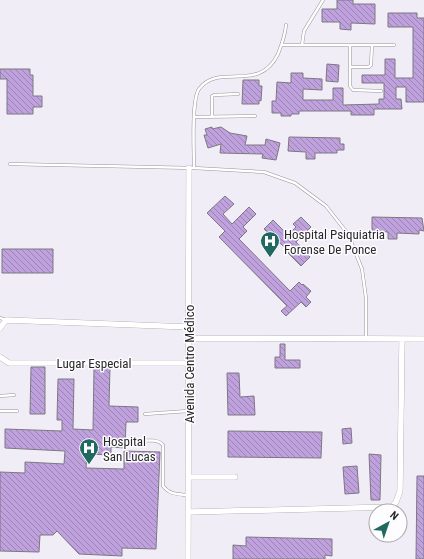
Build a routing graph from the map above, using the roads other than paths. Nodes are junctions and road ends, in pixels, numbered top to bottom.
1 (323, 0) edge
2 (286, 25) dead end
3 (282, 45) junction
4 (302, 45) junction
5 (350, 45) junction
6 (372, 45) junction
7 (394, 45) dead end
8 (350, 67) junction
9 (381, 91) dead end
10 (238, 94) dead end
11 (255, 116) dead end
12 (194, 117) junction
13 (212, 117) junction
14 (10, 164) dead end
15 (192, 168) junction
16 (3, 319) edge
17 (189, 327) junction
18 (0, 328) edge
19 (189, 338) junction
20 (366, 339) junction
21 (402, 339) junction
22 (424, 339) edge
23 (0, 358) edge
24 (189, 363) junction
25 (14, 395) dead end
26 (0, 396) edge
27 (0, 411) edge
28 (17, 411) dead end
29 (189, 411) junction
30 (145, 414) dead end
31 (133, 441) dead end
32 (189, 477) junction
33 (235, 478) dead end
34 (189, 495) junction
35 (189, 512) junction
36 (188, 559) edge

1 - 4 lane
2 - 3 lane
3 - 4 lane
3 - 12 lane
4 - 5 lane
5 - 6 lane
5 - 8 lane
6 - 7 lane
6 - 8 lane
8 - 9 lane
10 - 13 lane
11 - 13 lane
12 - 13 lane
12 - 15 lane
14 - 15 lane
15 - 17 street, Avenida Centro Médico
15 - 20 lane
16 - 17 street
16 - 18 street
17 - 19 street, Avenida Centro Médico
19 - 20 street
19 - 24 street, Avenida Centro Médico
20 - 21 street
21 - 22 street
21 - 35 street
23 - 24 street, Lugar Especial
24 - 29 street, Avenida Centro Médico
25 - 26 lane
27 - 28 lane
29 - 30 lane
29 - 32 street, Avenida Centro Médico
31 - 34 lane
32 - 33 street
32 - 34 street, Avenida Centro Médico
34 - 35 street, Avenida Centro Médico
35 - 36 street, Avenida Centro Médico

